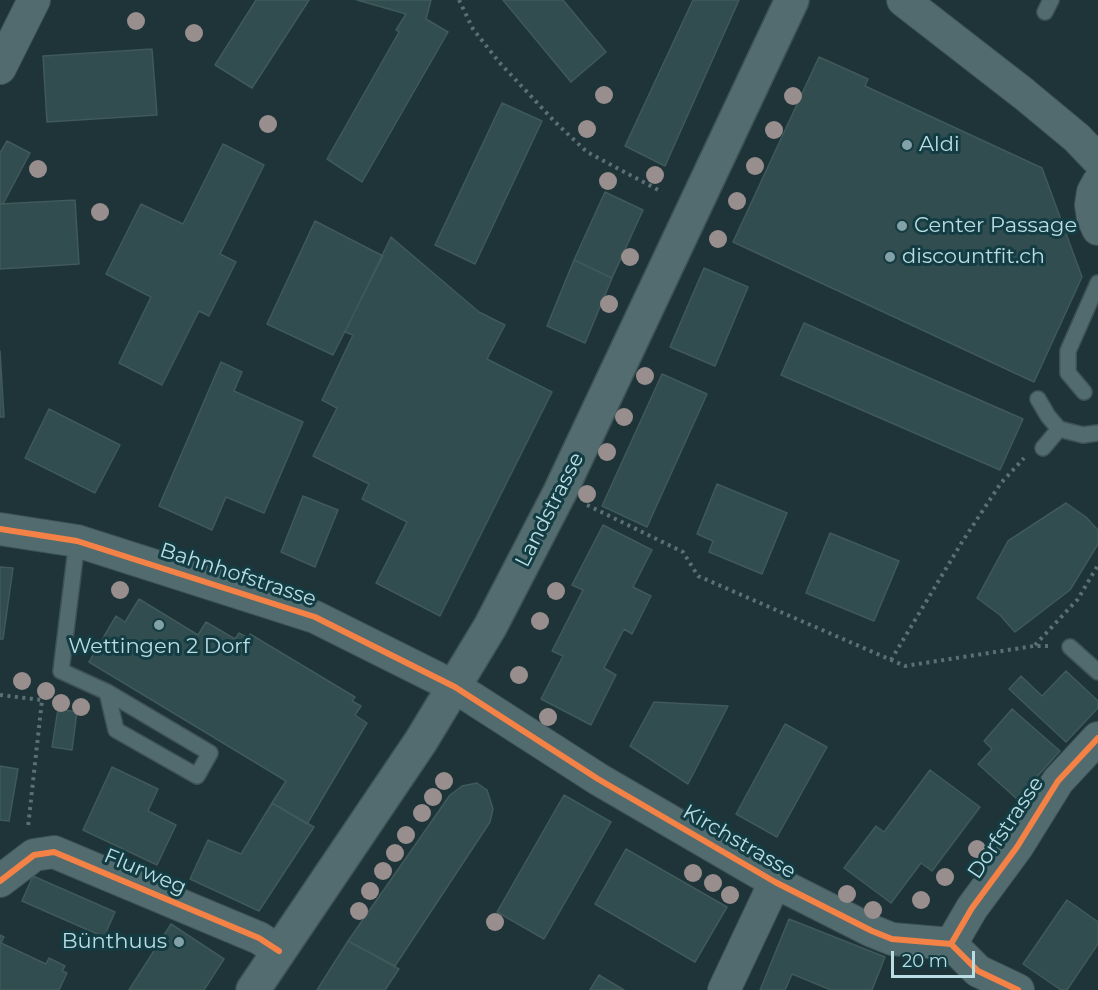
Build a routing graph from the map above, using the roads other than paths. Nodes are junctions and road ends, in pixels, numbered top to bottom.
1 (34, 0) edge
2 (792, 0) edge
3 (903, 0) edge
4 (0, 68) edge
5 (1098, 160) edge
6 (1098, 183) edge
7 (1098, 230) edge
8 (1098, 283) edge
9 (1084, 392) dead end
10 (1038, 399) dead end
11 (1059, 429) junction
12 (1098, 433) edge
13 (1043, 448) road end
14 (0, 529) edge
15 (77, 541) junction
16 (1070, 647) road end
17 (1098, 672) edge
18 (454, 687) junction
19 (107, 692) junction
20 (1098, 738) edge
21 (0, 881) edge
22 (775, 882) junction
23 (951, 944) junction
24 (279, 951) junction
25 (254, 990) edge
26 (724, 990) edge
27 (1018, 990) edge

1 - 4 street
2 - 18 main road, Landstrasse
3 - 5 street
6 - 7 street
8 - 9 lane
10 - 11 lane
11 - 12 lane
11 - 13 lane
14 - 15 street, Bahnhofstrasse
15 - 18 street, Bahnhofstrasse
15 - 19 lane
16 - 17 lane
18 - 22 street, Kirchstrasse
18 - 24 main road, Landstrasse
19 - 19 lane
20 - 23 street, Dorfstrasse
21 - 24 street, Flurweg
22 - 23 street, Kirchstrasse
22 - 26 street
23 - 27 street
24 - 25 main road, Landstrasse

